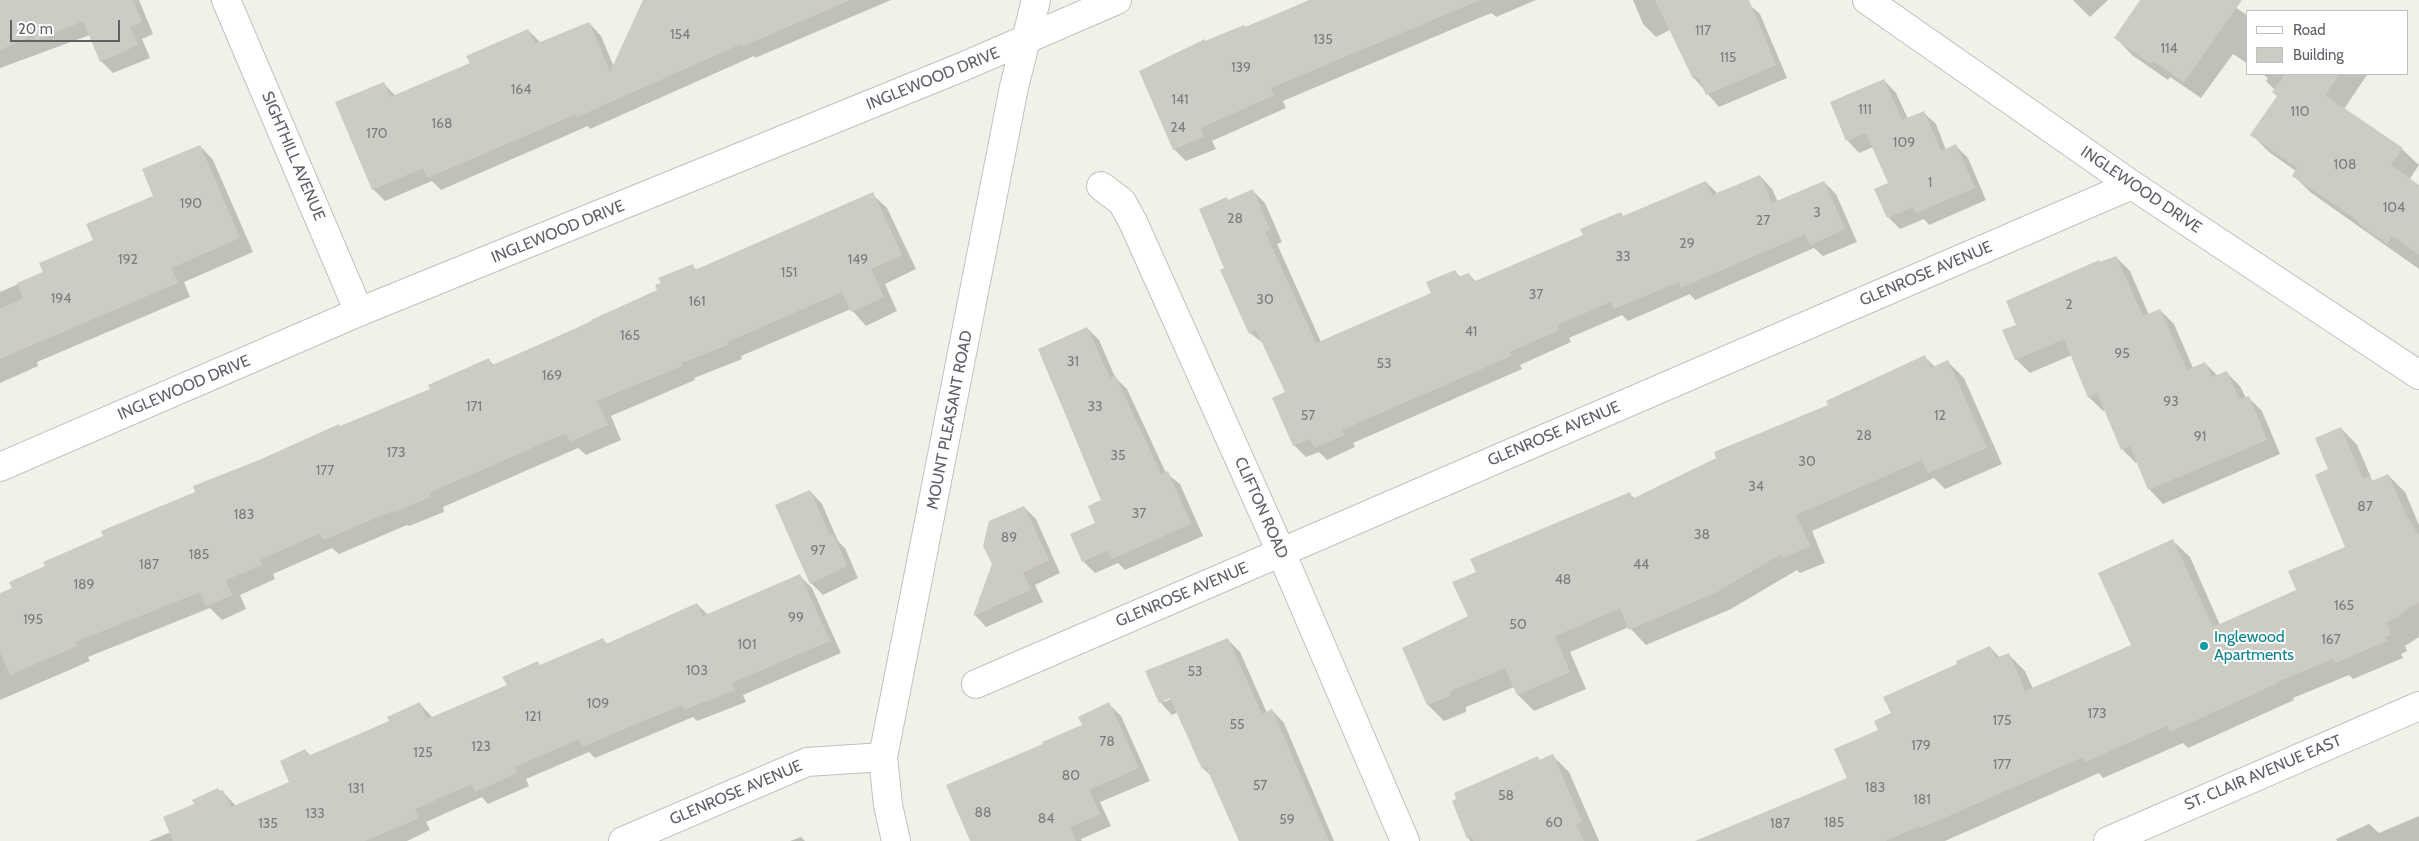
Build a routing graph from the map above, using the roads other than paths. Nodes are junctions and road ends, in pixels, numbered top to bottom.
1 (226, 0) edge
2 (1036, 0) edge
3 (1117, 0) edge
4 (1867, 0) edge
5 (1027, 40) junction
6 (2132, 185) junction
7 (1102, 186) dead end
8 (360, 312) junction
9 (2419, 374) edge
10 (0, 467) edge
11 (1280, 552) junction
12 (976, 684) dead end
13 (2419, 706) edge
14 (883, 757) junction
15 (623, 841) edge
16 (896, 841) edge
17 (1405, 841) edge
18 (2108, 841) edge

1 - 8 street, SIGHTHILL AVENUE
2 - 5 street, MOUNT PLEASANT ROAD
3 - 5 street, INGLEWOOD DRIVE
4 - 6 street, INGLEWOOD DRIVE
5 - 8 street, INGLEWOOD DRIVE
5 - 14 street, MOUNT PLEASANT ROAD
6 - 9 street, INGLEWOOD DRIVE
6 - 11 street, GLENROSE AVENUE
7 - 11 street, CLIFTON ROAD
8 - 10 street, INGLEWOOD DRIVE
11 - 12 street, GLENROSE AVENUE
11 - 17 street, CLIFTON ROAD
13 - 18 street, ST. CLAIR AVENUE EAST
14 - 15 street, GLENROSE AVENUE
14 - 16 street, MOUNT PLEASANT ROAD

